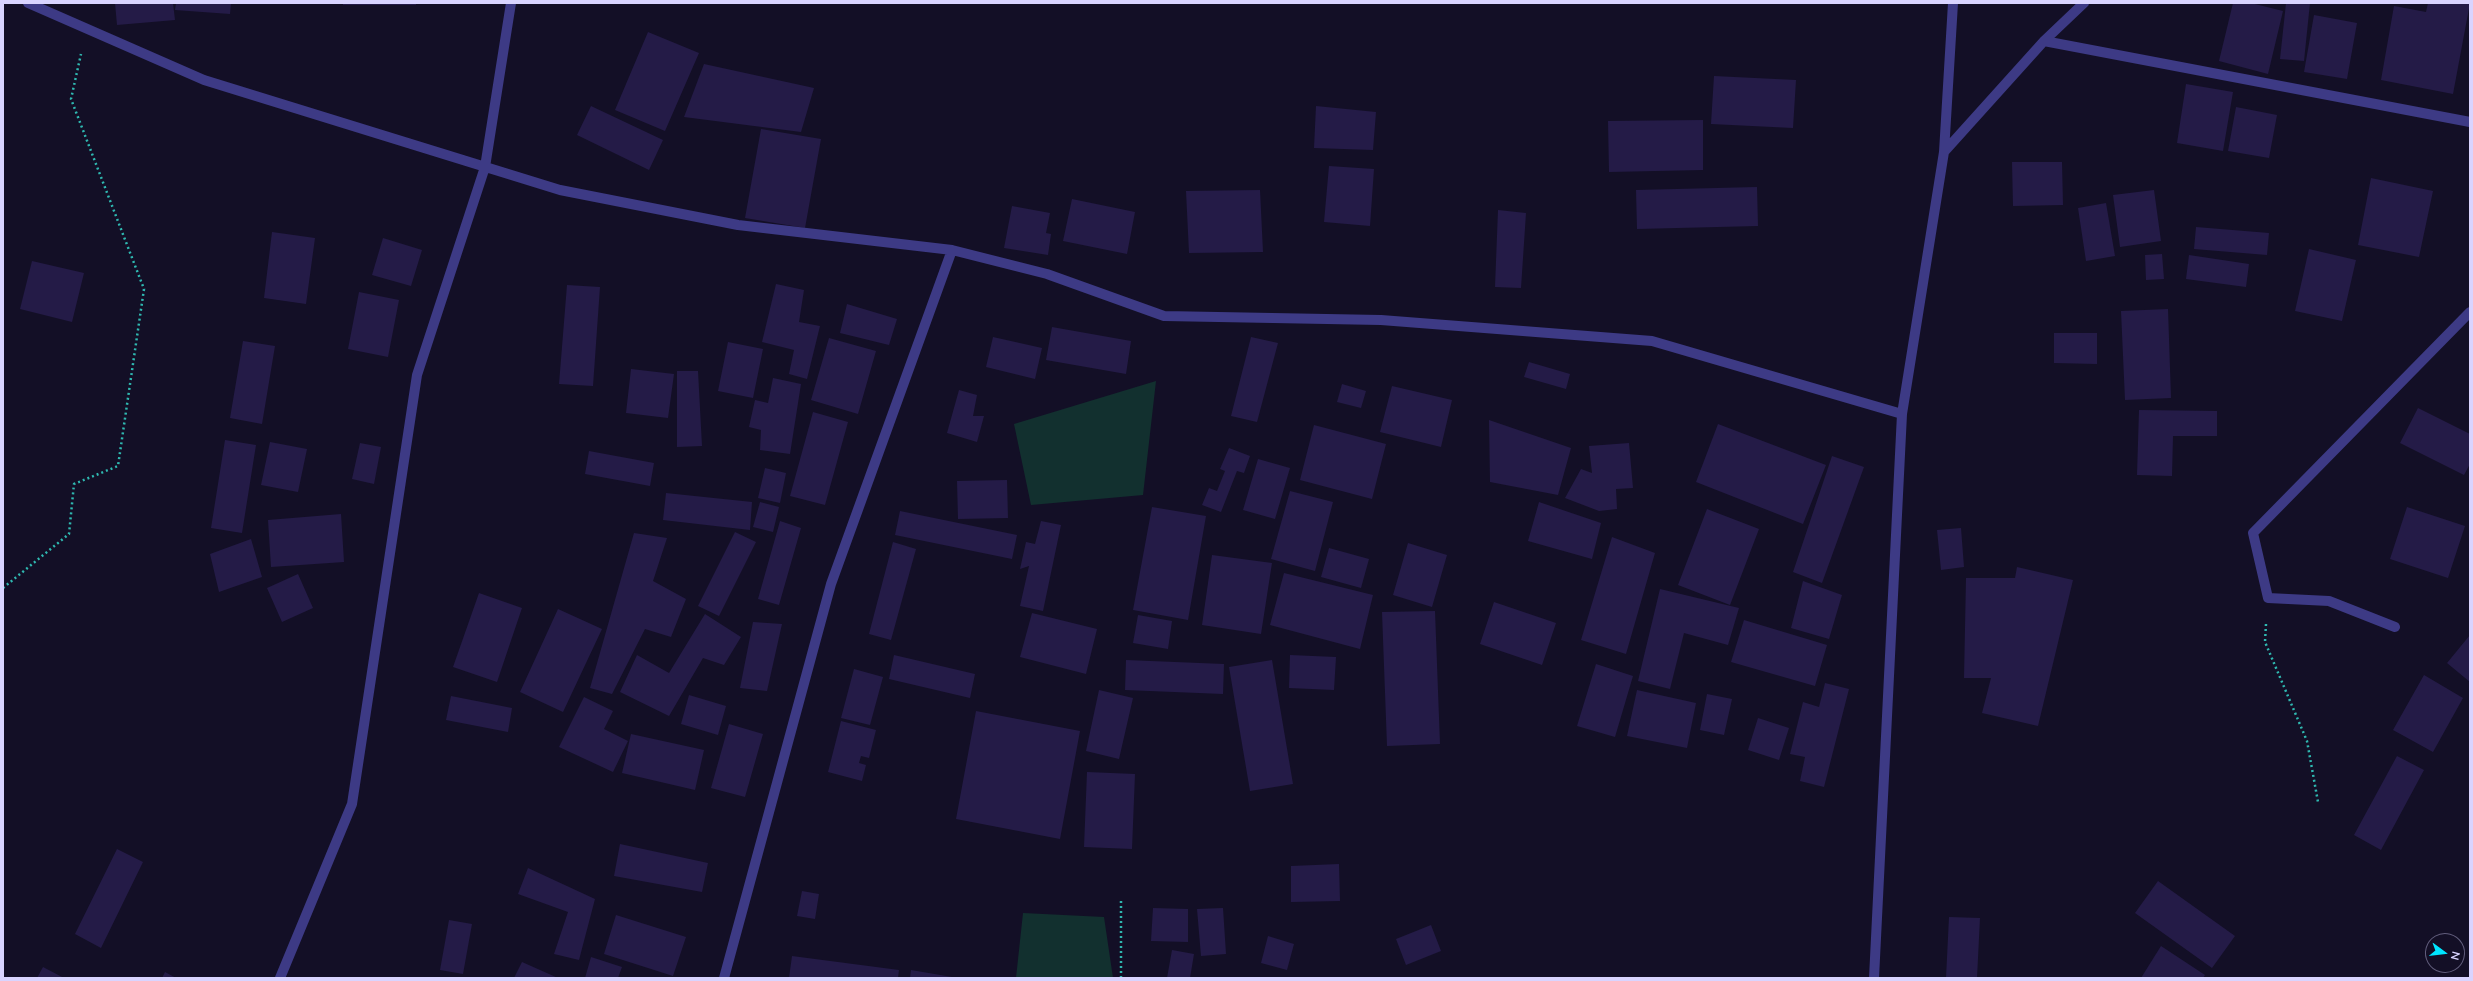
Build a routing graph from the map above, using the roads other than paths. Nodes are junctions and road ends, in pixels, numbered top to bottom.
1 (28, 3) edge
2 (511, 3) edge
3 (1953, 3) edge
4 (2084, 3) edge
5 (2044, 41) junction
6 (2470, 122) edge
7 (1944, 152) junction
8 (485, 167) junction
9 (952, 250) junction
10 (2470, 312) edge
11 (1902, 414) junction
12 (2395, 627) dead end
13 (280, 978) edge
14 (724, 978) edge
15 (1874, 978) edge

1 - 8 street
2 - 8 street
3 - 7 street
4 - 5 street
5 - 6 street
5 - 7 street
7 - 11 street
8 - 9 street
8 - 13 street
9 - 11 street
9 - 14 street
10 - 12 street
11 - 15 street

